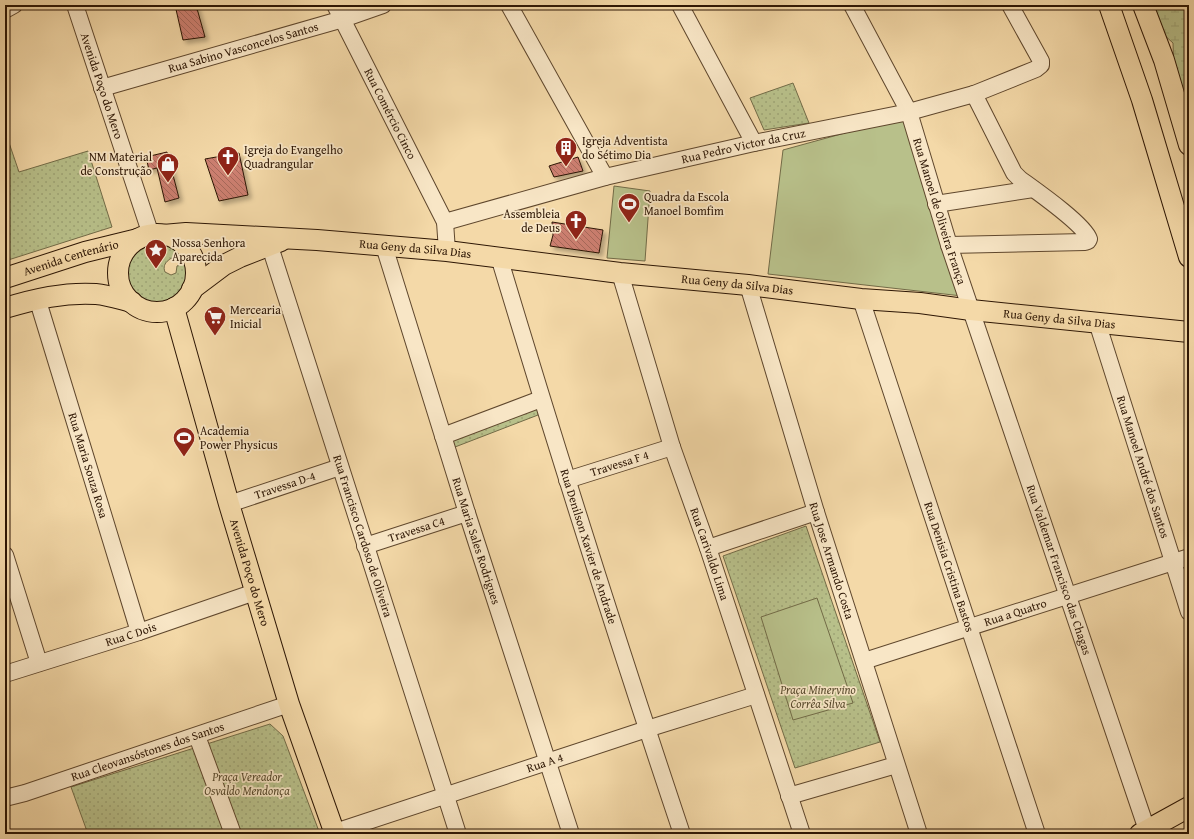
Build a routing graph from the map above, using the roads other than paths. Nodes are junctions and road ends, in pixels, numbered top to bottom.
1 (14, 5) edge
2 (75, 5) edge
3 (335, 5) edge
4 (383, 5) edge
5 (509, 5) edge
6 (680, 5) edge
7 (852, 5) edge
8 (1010, 5) edge
9 (1109, 5) edge
10 (1143, 5) edge
11 (5, 10) edge
12 (343, 19) junction
13 (102, 88) junction
14 (974, 94) junction
15 (909, 112) junction
16 (754, 143) junction
17 (1189, 145) edge
18 (604, 177) junction
19 (1033, 189) junction
20 (936, 204) junction
21 (445, 222) junction
22 (151, 236) junction
23 (274, 240) junction
24 (949, 245) junction
25 (384, 246) junction
26 (447, 251) junction
27 (499, 257) junction
28 (1189, 258) edge
29 (620, 273) junction
30 (5, 278) edge
31 (748, 285) junction
32 (192, 289) junction
33 (37, 298) junction
34 (861, 299) junction
35 (132, 302) junction
36 (5, 308) edge
37 (174, 308) junction
38 (971, 310) junction
39 (1097, 322) junction
40 (1189, 332) edge
41 (542, 399) junction
42 (443, 436) junction
43 (672, 447) junction
44 (340, 467) junction
45 (567, 480) junction
46 (229, 504) junction
47 (816, 512) junction
48 (467, 513) junction
49 (365, 546) junction
50 (708, 548) junction
51 (5, 555) edge
52 (1189, 557) edge
53 (1173, 562) junction
54 (255, 592) junction
55 (1068, 596) junction
56 (1189, 612) edge
57 (969, 627) junction
58 (139, 632) junction
59 (864, 661) junction
60 (39, 663) junction
61 (5, 674) edge
62 (756, 695) junction
63 (289, 704) junction
64 (647, 729) junction
65 (196, 736) junction
66 (548, 762) junction
67 (896, 765) junction
68 (445, 795) junction
69 (789, 796) junction
70 (5, 798) edge
71 (1189, 807) edge
72 (1143, 832) edge
73 (335, 833) edge
74 (233, 834) edge
75 (458, 834) edge
76 (571, 834) edge
77 (682, 834) edge
78 (802, 834) edge
79 (919, 834) edge
80 (1037, 834) edge

1 - 11 street
2 - 13 street, Avenida Poço do Mero
3 - 12 street, Rua Comércio Cinco
4 - 12 street, Rua Sabino Vasconcelos Santos
5 - 18 street
6 - 16 street
7 - 15 street, Rua Manoel de Oliveira França
8 - 14 street, Rua Pedro Victor da Cruz
9 - 28 main road
10 - 17 main road
12 - 13 street, Rua Sabino Vasconcelos Santos
12 - 21 street, Rua Comércio Cinco
13 - 22 street, Avenida Poço do Mero
14 - 15 street, Rua Pedro Victor da Cruz
14 - 19 street
15 - 16 street, Rua Pedro Victor da Cruz
15 - 20 street, Rua Manoel de Oliveira França
16 - 18 street, Rua Pedro Victor da Cruz
18 - 21 street, Rua Pedro Victor da Cruz
19 - 20 street
19 - 24 street
20 - 24 street, Rua Manoel de Oliveira França
21 - 26 street
22 - 23 main road, Rua Geny da Silva Dias
22 - 30 main road, Avenida Centenário
22 - 32 main road
22 - 35 main road
23 - 25 main road, Rua Geny da Silva Dias
23 - 32 main road, Rua Geny da Silva Dias
23 - 44 street, Rua Francisco Cardoso de Oliveira
24 - 38 street, Rua Manoel de Oliveira França
25 - 26 main road, Rua Geny da Silva Dias
25 - 42 street, Rua Maria Sales Rodrigues
26 - 27 main road, Rua Geny da Silva Dias
27 - 29 main road, Rua Geny da Silva Dias
27 - 41 street, Rua Denilson Xavier de Andrade
29 - 31 main road, Rua Geny da Silva Dias
29 - 43 street, Rua Carivaldo Lima
31 - 34 main road, Rua Geny da Silva Dias
31 - 47 street, Rua Jose Armando Costa
32 - 37 main road
33 - 35 main road
33 - 36 main road
33 - 58 street, Rua Maria Souza Rosa
34 - 38 main road, Rua Geny da Silva Dias
34 - 57 street, Rua Denisia Cristina Bastos
35 - 37 main road
37 - 46 main road, Avenida Poço do Mero
38 - 39 main road, Rua Geny da Silva Dias
38 - 55 street, Rua Valdemar Francisco das Chagas
39 - 40 main road, Rua Geny da Silva Dias
39 - 53 street, Rua Manoel André dos Santos
41 - 42 street
41 - 45 street, Rua Denilson Xavier de Andrade
42 - 48 street, Rua Maria Sales Rodrigues
43 - 45 street, Travessa F 4
43 - 50 street, Rua Carivaldo Lima
44 - 46 street, Travessa D-4
44 - 49 street, Rua Francisco Cardoso de Oliveira
45 - 64 street, Rua Denilson Xavier de Andrade
46 - 54 main road, Avenida Poço do Mero
47 - 50 street
47 - 59 street, Rua Jose Armando Costa
48 - 49 street, Travessa C4
48 - 66 street, Rua Maria Sales Rodrigues
49 - 68 street, Rua Francisco Cardoso de Oliveira
50 - 62 street, Rua Carivaldo Lima
51 - 60 street
52 - 53 street, Rua a Quatro
53 - 55 street, Rua a Quatro
53 - 56 street, Rua Manoel André dos Santos
54 - 58 street, Rua C Dois
54 - 63 main road, Avenida Poço do Mero
55 - 57 street, Rua a Quatro
55 - 72 street, Rua Valdemar Francisco das Chagas
57 - 59 street, Rua a Quatro
57 - 80 street, Rua Denisia Cristina Bastos
58 - 60 street, Rua C Dois
59 - 67 street, Rua Jose Armando Costa
60 - 61 street, Rua C Dois
62 - 64 street, Rua A 4
62 - 69 street, Rua Carivaldo Lima
63 - 65 street, Rua Cleovansóstones dos Santos
63 - 73 main road, Avenida Poço do Mero
64 - 66 street, Rua A 4
64 - 77 street, Rua Denilson Xavier de Andrade
65 - 70 street, Rua Cleovansóstones dos Santos
65 - 74 street
66 - 68 street, Rua A 4
66 - 76 street, Rua Maria Sales Rodrigues
67 - 69 street
67 - 79 street, Rua Jose Armando Costa
68 - 73 street, Rua A 4
68 - 75 street, Rua Francisco Cardoso de Oliveira
69 - 78 street, Rua Carivaldo Lima
71 - 72 main road

